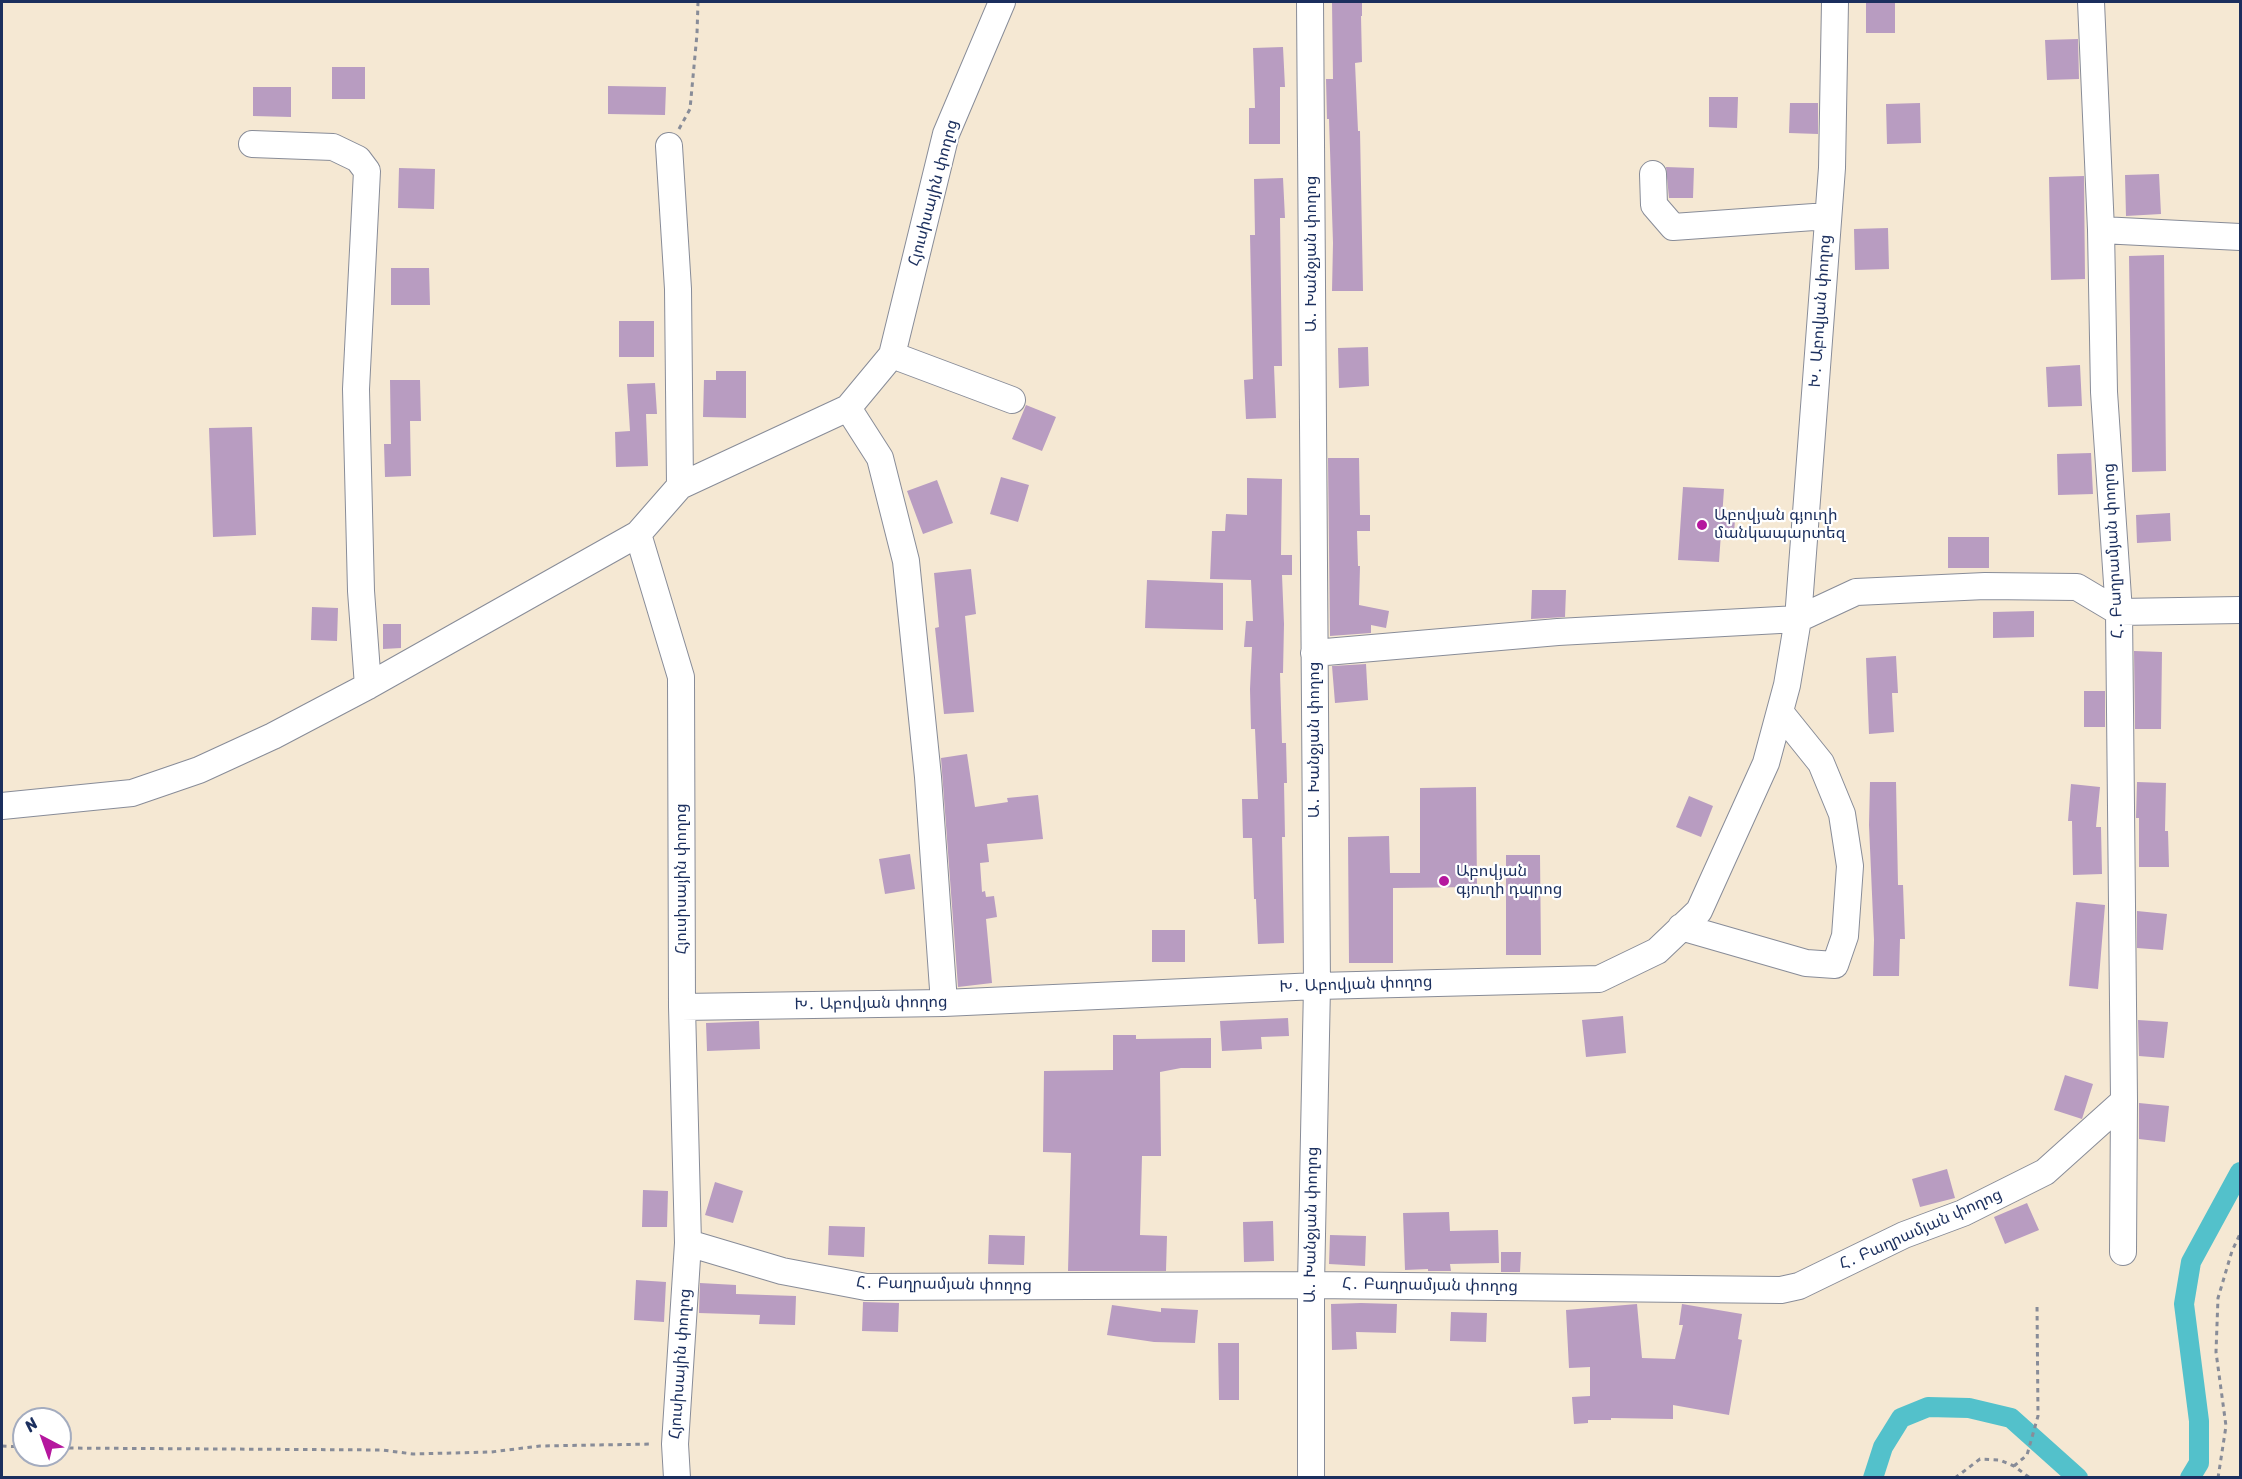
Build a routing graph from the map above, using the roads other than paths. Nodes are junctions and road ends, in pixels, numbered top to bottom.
1 (1002, 2) edge
2 (1310, 2) edge
3 (1835, 2) edge
4 (2091, 2) edge
5 (252, 144) dead end
6 (669, 146) road end
7 (1653, 174) dead end
8 (1828, 216) junction
9 (2101, 230) junction
10 (2241, 237) edge
11 (892, 355) junction
12 (1012, 400) dead end
13 (848, 408) junction
14 (680, 486) junction
15 (638, 534) junction
16 (2241, 610) edge
17 (2119, 612) junction
18 (1798, 620) junction
19 (1314, 653) junction
20 (368, 686) junction
21 (1780, 712) junction
22 (2, 807) edge
23 (1681, 927) junction
24 (1317, 986) junction
25 (944, 1003) junction
26 (682, 1007) junction
27 (2124, 1101) junction
28 (688, 1243) junction
29 (2123, 1252) dead end
30 (1311, 1285) junction
31 (677, 1478) edge
32 (1311, 1478) edge

1 - 11 street, Հյուսիսային փողոց
2 - 19 street, Ա․ Խանջյան փողոց
3 - 8 street, Խ․ Աբովյան փողոց
4 - 9 street, Հ․ Բաղրամյան փողոց
5 - 20 street
6 - 14 street
7 - 8 street
8 - 18 street, Խ․ Աբովյան փողոց
9 - 10 street
9 - 17 street, Հ․ Բաղրամյան փողոց
11 - 12 street
11 - 13 street, Հյուսիսային փողոց
13 - 14 street, Հյուսիսային փողոց
13 - 25 street
14 - 15 street, Հյուսիսային փողոց
15 - 20 street
15 - 26 street, Հյուսիսային փողոց
16 - 17 street
17 - 18 street
17 - 27 street, Հ․ Բաղրամյան փողոց
18 - 19 street
18 - 21 street, Խ․ Աբովյան փողոց
19 - 24 street, Ա․ Խանջյան փողոց
20 - 22 street
21 - 23 street, Խ․ Աբովյան փողոց
21 - 23 street
23 - 24 street, Խ․ Աբովյան փողոց
24 - 25 street, Խ․ Աբովյան փողոց
24 - 30 street, Ա․ Խանջյան փողոց
25 - 26 street, Խ․ Աբովյան փողոց
26 - 28 street, Հյուսիսային փողոց
27 - 29 street, Հ․ Բաղրամյան փողոց
27 - 30 street, Հ․ Բաղրամյան փողոց
28 - 30 street, Հ․ Բաղրամյան փողոց
28 - 31 street, Հյուսիսային փողոց
30 - 32 street, Ա․ Խանջյան փողոց

